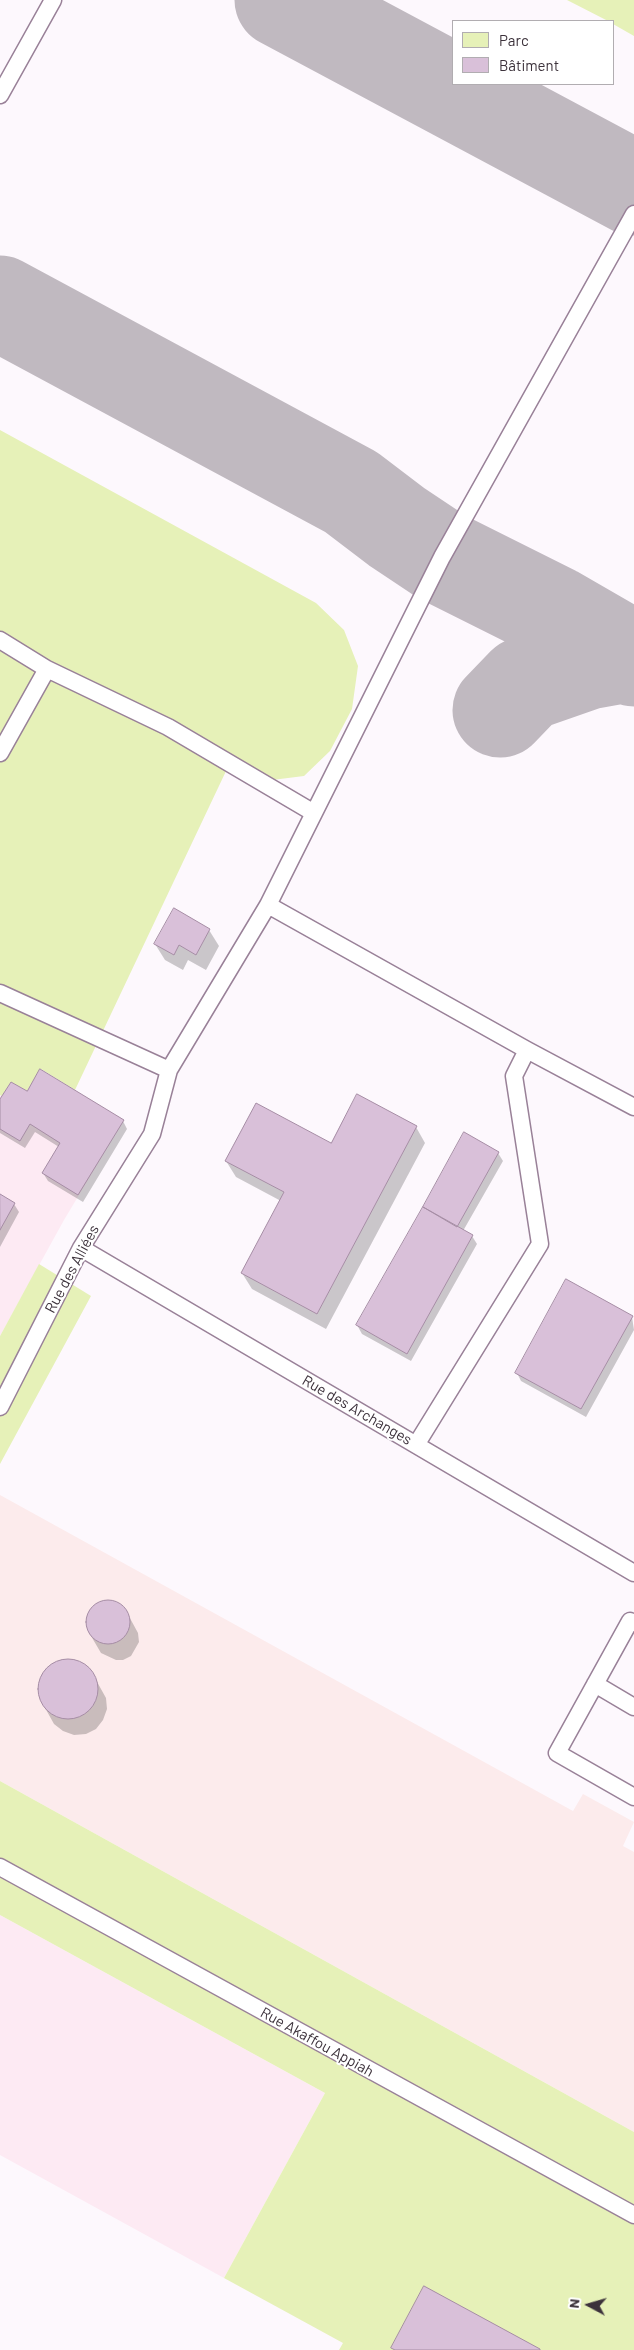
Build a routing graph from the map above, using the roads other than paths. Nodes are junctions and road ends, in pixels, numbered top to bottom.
1 (53, 0) edge
2 (0, 95) edge
3 (634, 214) edge
4 (0, 640) edge
5 (47, 669) junction
6 (0, 753) edge
7 (314, 813) junction
8 (268, 905) junction
9 (0, 993) edge
10 (527, 1050) junction
11 (169, 1070) junction
12 (634, 1107) edge
13 (81, 1248) junction
14 (0, 1407) edge
15 (416, 1445) junction
16 (634, 1573) edge
17 (634, 1623) edge
18 (595, 1684) junction
19 (634, 1707) edge
20 (634, 1797) edge
21 (0, 1867) edge
22 (634, 2215) edge

1 - 2 lane
3 - 7 lane, Rue des Alliées
4 - 5 lane
5 - 6 lane
5 - 7 lane
7 - 8 lane, Rue des Alliées
8 - 10 lane
8 - 11 lane, Rue des Alliées
9 - 11 lane
10 - 12 lane
10 - 15 lane
11 - 13 lane, Rue des Alliées
13 - 14 lane, Rue des Alliées
13 - 15 lane, Rue des Archanges
15 - 16 lane, Rue des Archanges
17 - 18 lane
18 - 19 lane
18 - 20 lane
21 - 22 lane, Rue Akaffou Appiah

